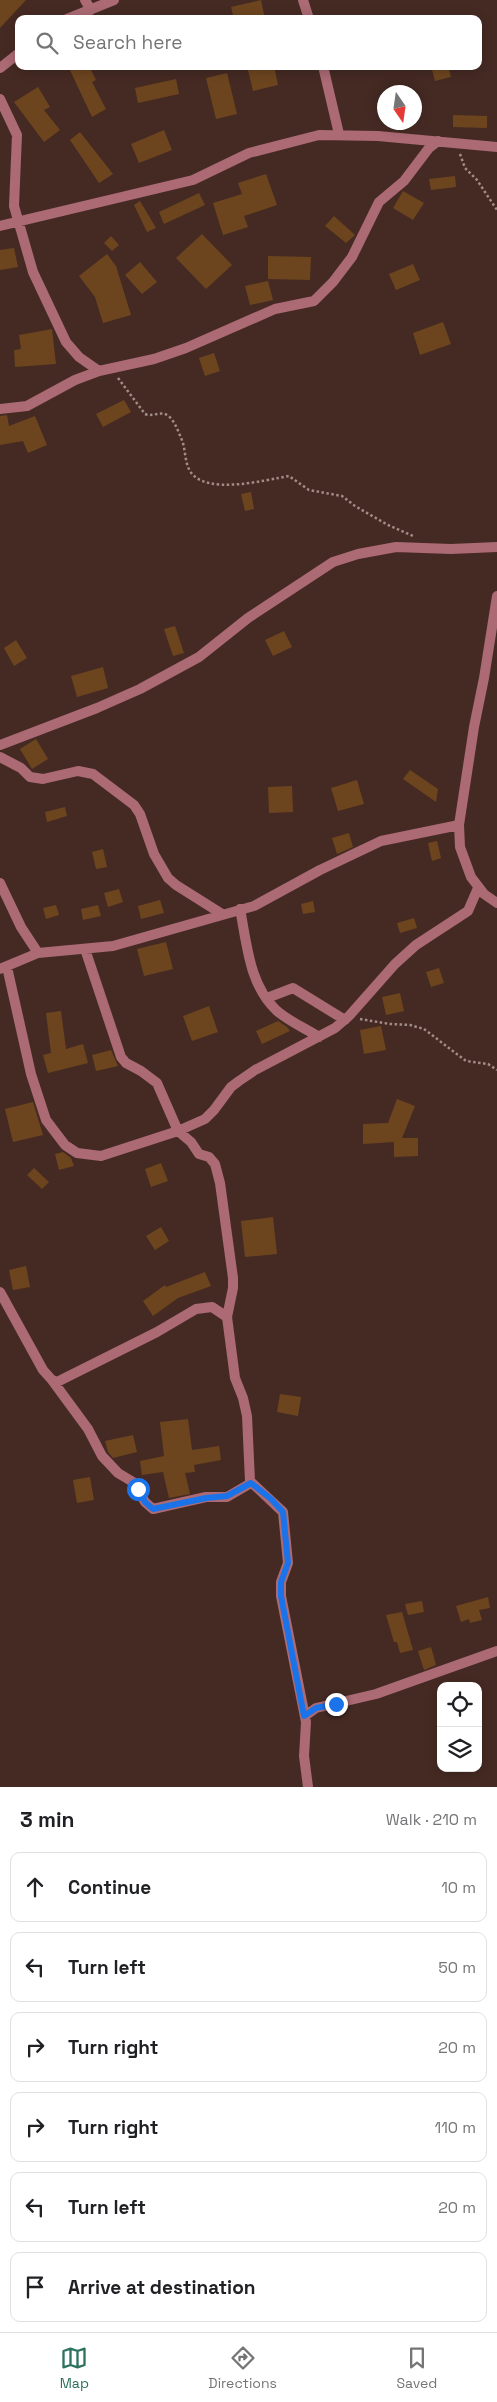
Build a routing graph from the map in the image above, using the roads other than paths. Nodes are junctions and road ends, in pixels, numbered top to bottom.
1 (85, 0) edge
2 (114, 0) edge
3 (303, 0) edge
4 (91, 10) junction
5 (78, 15) edge
6 (308, 15) edge
7 (15, 56) edge
8 (0, 68) edge
9 (324, 70) edge
10 (0, 99) edge
11 (339, 134) junction
12 (438, 141) junction
13 (497, 147) edge
14 (19, 222) junction
15 (0, 226) edge
16 (99, 371) junction
17 (0, 409) edge
18 (497, 547) edge
19 (497, 596) edge
20 (0, 745) edge
21 (0, 757) edge
22 (459, 824) junction
23 (0, 883) edge
24 (478, 888) junction
25 (497, 903) edge
26 (240, 909) junction
27 (222, 914) junction
28 (86, 949) junction
29 (38, 953) junction
30 (3, 968) edge
31 (267, 998) junction
32 (347, 1018) junction
33 (319, 1037) junction
34 (178, 1130) junction
35 (0, 1292) edge
36 (227, 1317) junction
37 (52, 1380) junction
38 (251, 1483) junction
39 (497, 1651) edge
40 (304, 1716) junction
41 (308, 1787) edge

1 - 4 street
2 - 4 street
3 - 6 street
4 - 5 street
7 - 8 street
9 - 11 street
10 - 14 street
11 - 12 street
11 - 14 street
12 - 13 street
12 - 16 street
14 - 15 street
14 - 16 street
16 - 17 street
18 - 20 street
19 - 22 street
21 - 27 street
22 - 24 street
22 - 26 street
23 - 29 street
24 - 25 street
24 - 32 street
26 - 27 street
26 - 31 street
27 - 28 street
28 - 29 street
28 - 34 street
29 - 30 street
30 - 34 street
31 - 32 street
31 - 33 street
32 - 33 street
33 - 34 street
34 - 36 street
35 - 37 street
36 - 37 street
36 - 38 street
37 - 38 street
38 - 40 street
39 - 40 street
40 - 41 street

